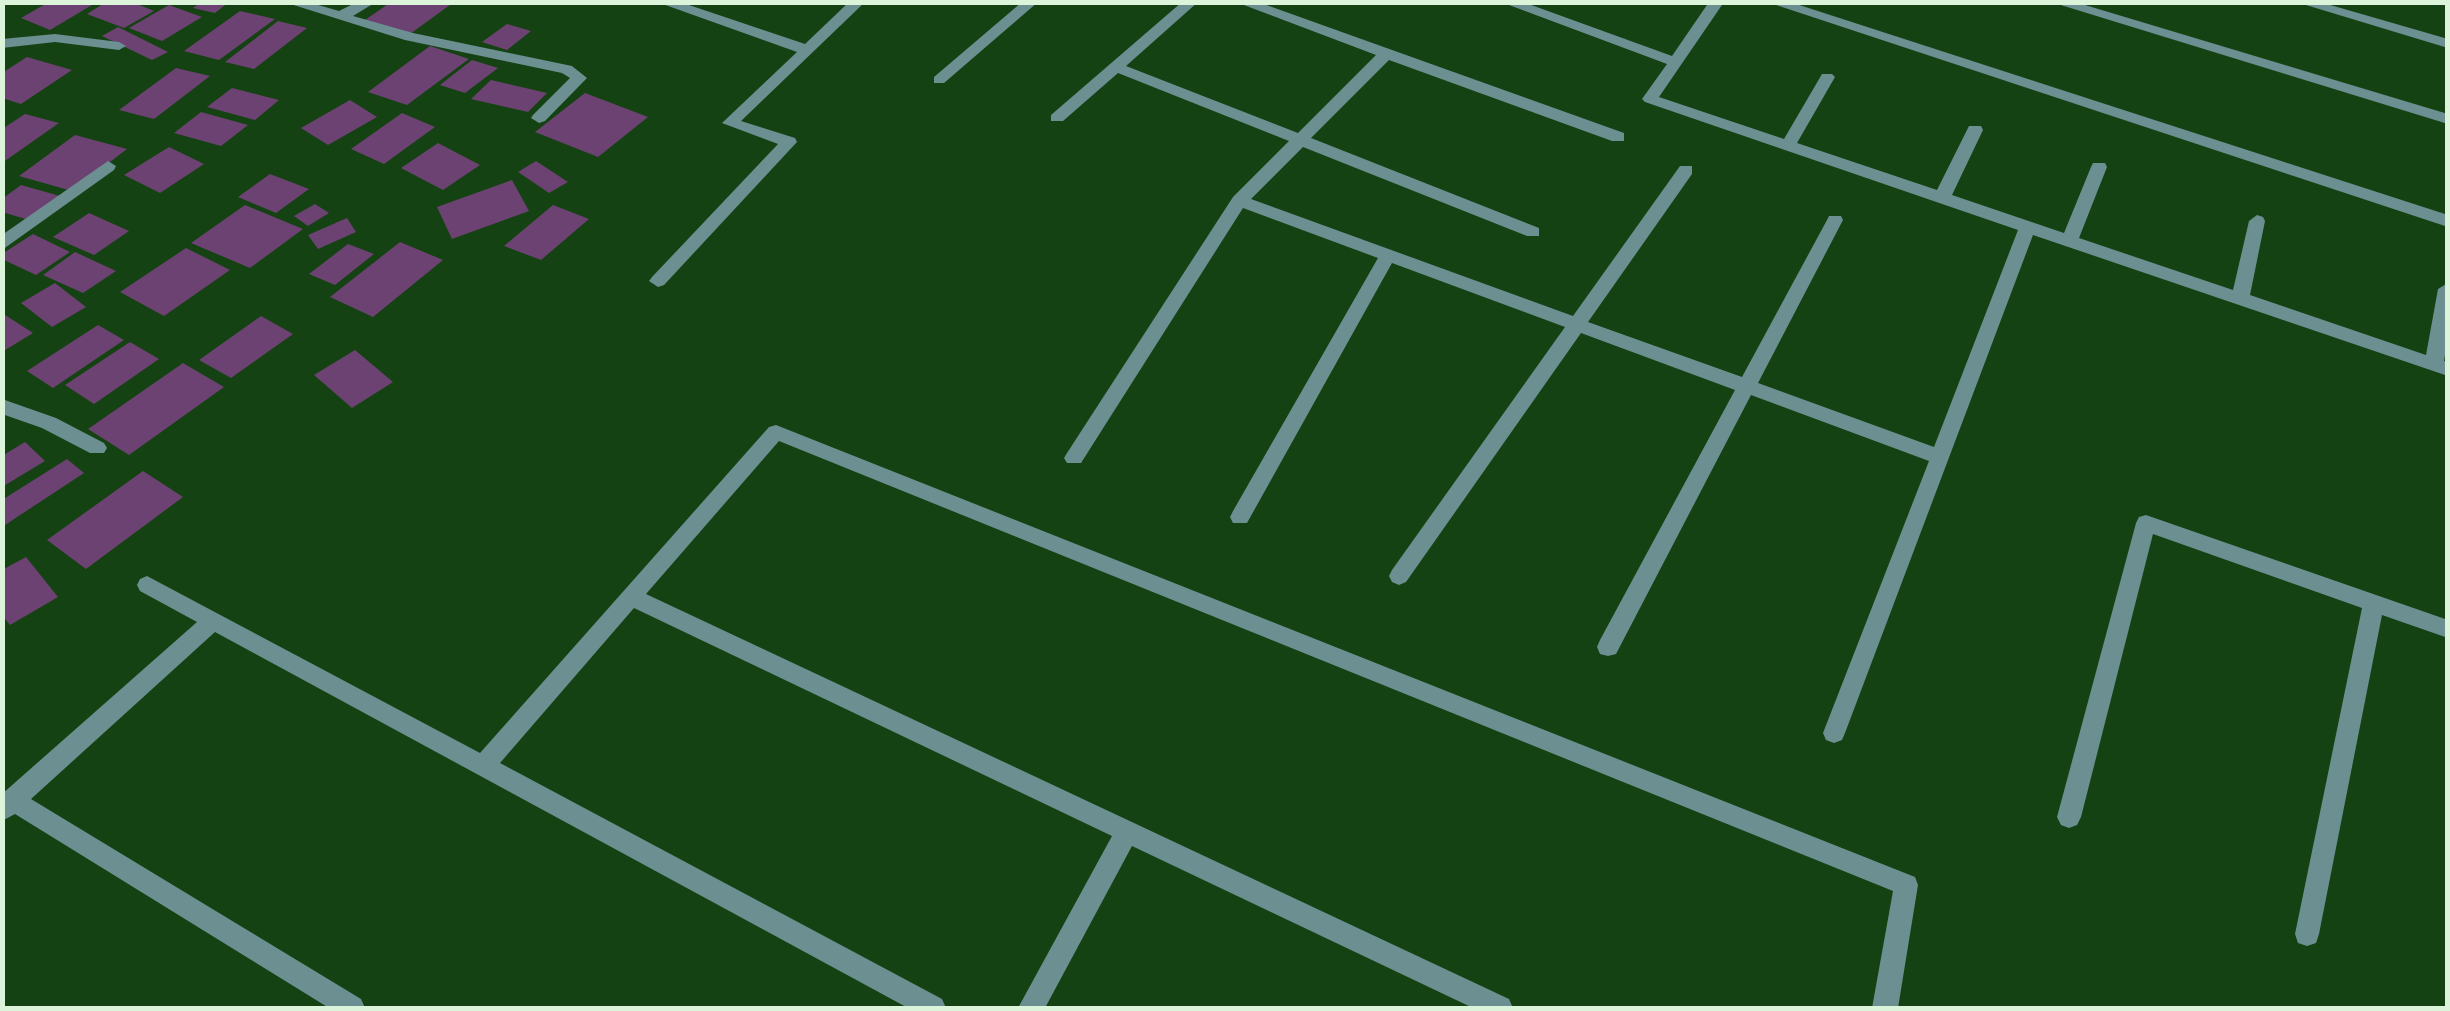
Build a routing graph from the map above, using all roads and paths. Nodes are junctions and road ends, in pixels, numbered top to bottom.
1 (291, 2) edge
2 (370, 2) edge
3 (664, 2) edge
4 (858, 2) edge
5 (1031, 2) edge
6 (1191, 2) edge
7 (1242, 2) edge
8 (1508, 2) edge
9 (1717, 2) edge
10 (1774, 2) edge
11 (2058, 2) edge
12 (2303, 2) edge
13 (2368, 2) edge
14 (687, 6) edge
15 (340, 16) junction
16 (2364, 20) junction
17 (2, 44) edge
18 (2448, 44) edge
19 (119, 46) dead end
20 (807, 50) junction
21 (1386, 54) junction
22 (1675, 62) junction
23 (1116, 67) junction
24 (1827, 77) dead end
25 (939, 80) dead end
26 (538, 118) dead end
27 (1057, 118) dead end
28 (2448, 119) edge
29 (1975, 130) dead end
30 (1618, 137) dead end
31 (1300, 140) junction
32 (1788, 146) junction
33 (108, 166) dead end
34 (2099, 166) dead end
35 (1686, 170) dead end
36 (1942, 198) junction
37 (1239, 201) junction
38 (1835, 220) dead end
39 (2257, 221) dead end
40 (2448, 221) edge
41 (2028, 227) junction
42 (1533, 232) dead end
43 (2069, 241) junction
44 (2, 244) edge
45 (1388, 256) junction
46 (658, 280) dead end
47 (2447, 289) edge
48 (2240, 299) junction
49 (1576, 324) junction
50 (2441, 367) edge
51 (1746, 386) junction
52 (2, 406) edge
53 (98, 448) dead end
54 (1940, 457) junction
55 (1074, 458) dead end
56 (1240, 517) dead end
57 (1399, 576) dead end
58 (147, 585) dead end
59 (631, 597) junction
60 (2374, 602) junction
61 (213, 621) junction
62 (2448, 628) edge
63 (1608, 647) dead end
64 (1834, 733) dead end
65 (483, 766) junction
66 (8, 805) edge
67 (2069, 817) dead end
68 (1126, 833) junction
69 (2308, 934) dead end
70 (352, 1008) edge
71 (932, 1008) edge
72 (1031, 1008) edge
73 (1500, 1008) edge
74 (1885, 1008) edge

1 - 15 street
2 - 15 street
3 - 14 street
4 - 20 street
5 - 25 street
6 - 23 street
7 - 21 street
8 - 22 street
9 - 22 street
10 - 40 street
11 - 28 street
12 - 16 street
13 - 16 street
14 - 20 street
15 - 26 street
16 - 18 street
17 - 19 street
20 - 46 street
21 - 30 street
21 - 31 street
22 - 32 street
23 - 27 street
23 - 31 street
24 - 32 street
29 - 36 street
31 - 37 street
31 - 42 street
32 - 36 street
33 - 44 street
34 - 43 street
35 - 49 street
36 - 41 street
37 - 45 street
37 - 55 street
38 - 51 street
39 - 48 street
41 - 43 street
41 - 54 street
43 - 48 street
45 - 49 street
45 - 56 street
47 - 50 street
48 - 50 street
49 - 51 street
49 - 57 street
51 - 54 street
51 - 63 street
52 - 53 street
54 - 64 street
58 - 61 street
59 - 65 street
59 - 68 street
59 - 74 street
60 - 62 street
60 - 67 street
60 - 69 street
61 - 65 street
61 - 66 street
65 - 71 street
66 - 70 street
68 - 72 street
68 - 73 street

